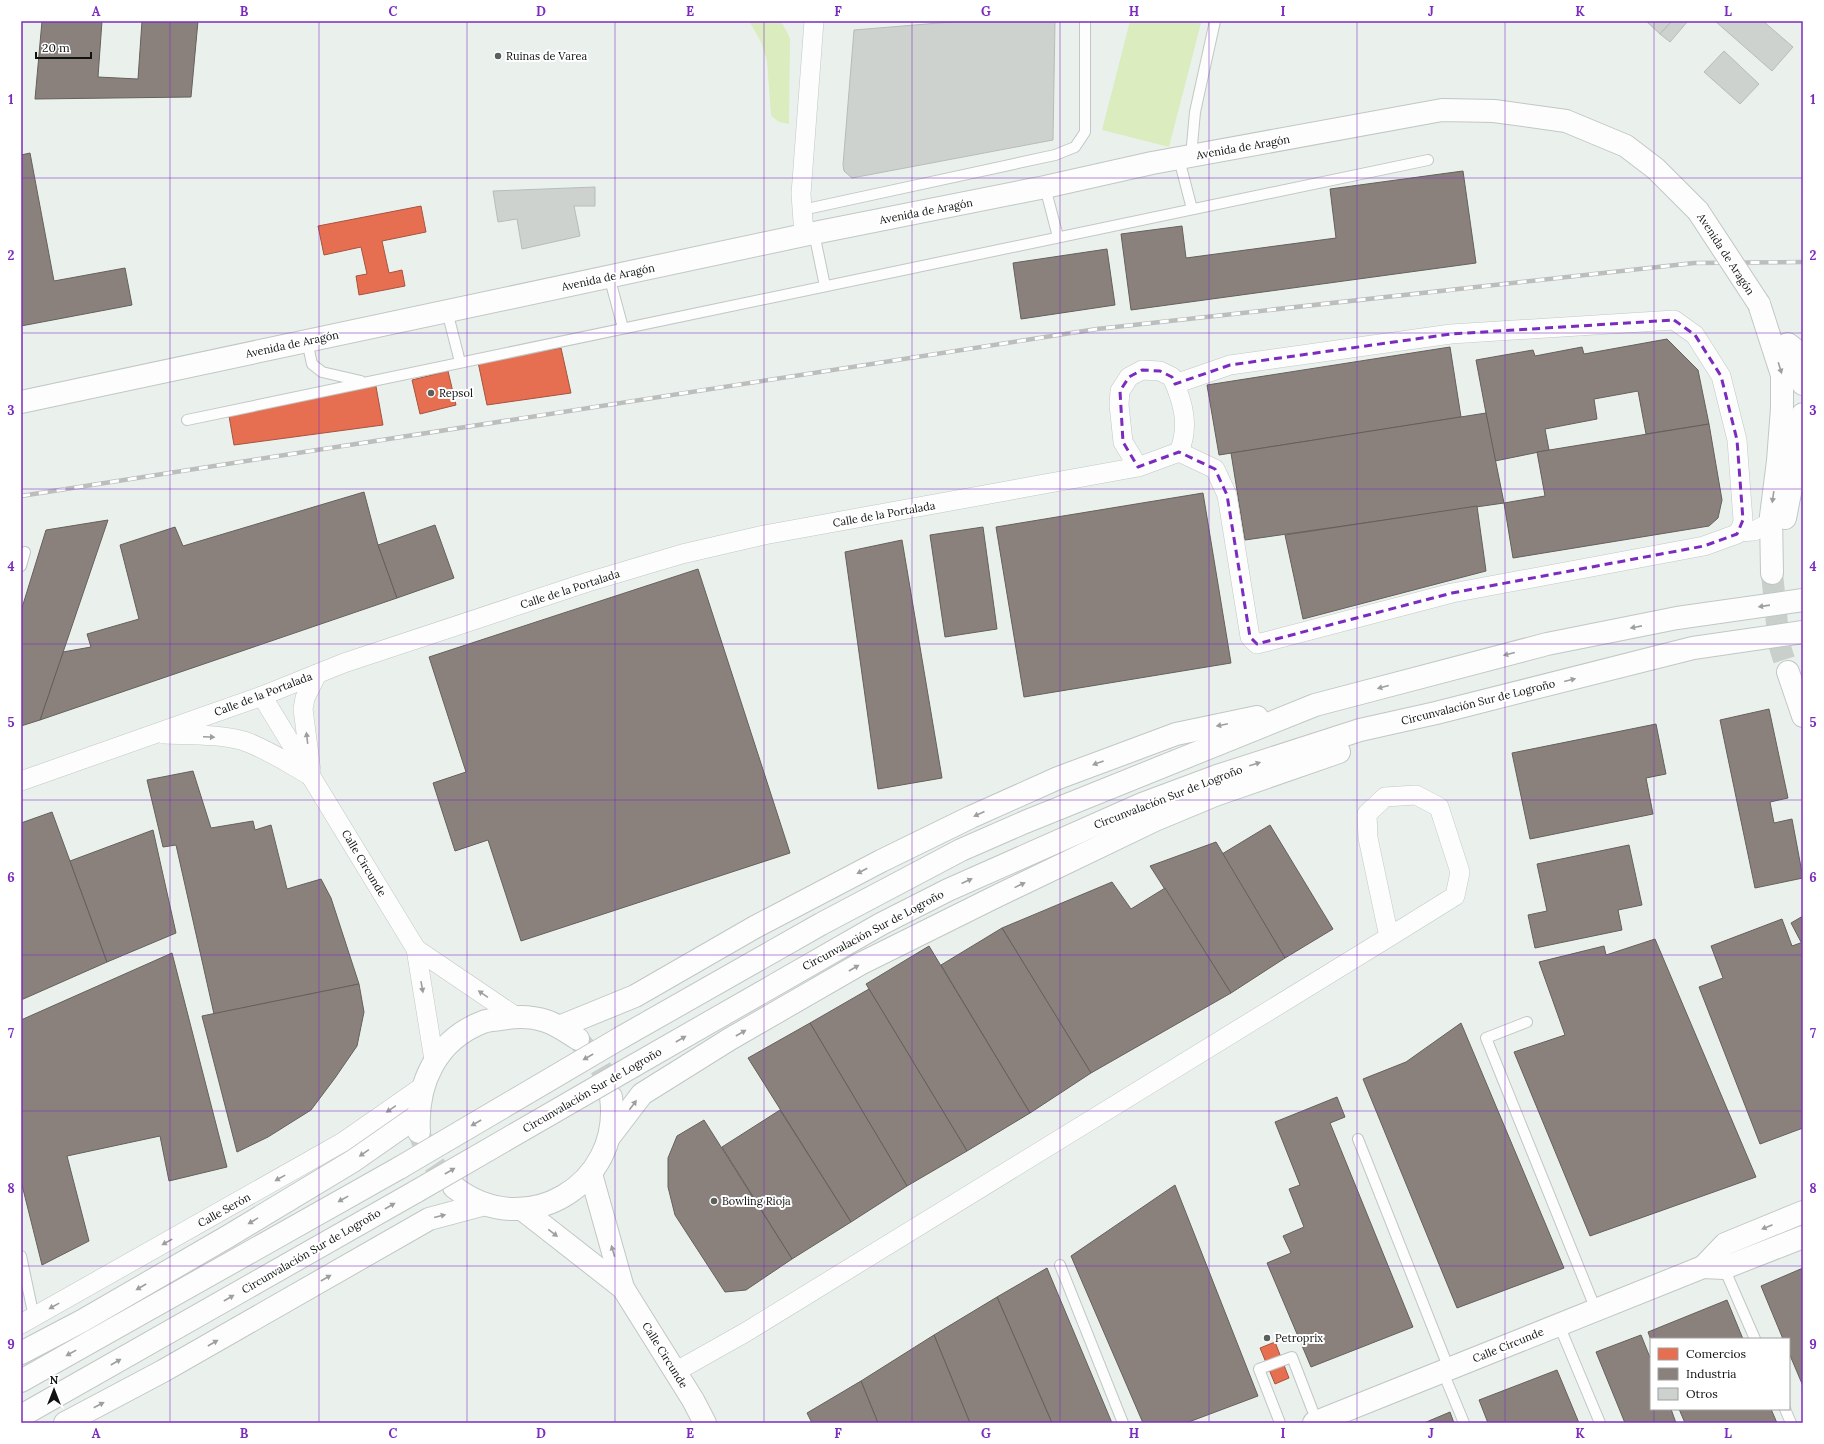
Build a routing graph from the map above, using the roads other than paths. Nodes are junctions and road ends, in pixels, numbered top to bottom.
1 (814, 21) edge
2 (1086, 21) edge
3 (1215, 21) edge
4 (1185, 157) junction
5 (1428, 160) dead end
6 (1045, 187) junction
7 (1192, 209) junction
8 (802, 210) junction
9 (809, 234) junction
10 (1058, 237) junction
11 (609, 276) junction
12 (825, 286) junction
13 (447, 311) junction
14 (623, 328) junction
15 (307, 341) junction
16 (1789, 345) edge
17 (460, 362) junction
18 (366, 382) junction
19 (1175, 384) junction
20 (1803, 384) edge
21 (21, 402) edge
22 (1803, 414) edge
23 (187, 420) dead end
24 (1179, 452) junction
25 (1138, 467) junction
26 (1771, 522) junction
27 (1739, 532) junction
28 (25, 552) dead end
29 (21, 566) edge
30 (1803, 600) edge
31 (1803, 632) edge
32 (1788, 672) tunnel mouth
33 (317, 674) junction
34 (262, 696) junction
35 (1315, 705) junction
36 (1436, 713) junction
37 (1803, 716) edge
38 (156, 734) junction
39 (312, 777) junction
40 (21, 781) edge
41 (1390, 938) junction
42 (416, 949) junction
43 (515, 1016) junction
44 (1527, 1022) dead end
45 (559, 1027) junction
46 (578, 1039) tunnel mouth
47 (434, 1060) junction
48 (422, 1087) junction
49 (611, 1097) tunnel mouth
50 (610, 1136) junction
51 (1358, 1139) dead end
52 (591, 1174) junction
53 (454, 1187) tunnel mouth
54 (485, 1204) junction
55 (522, 1209) junction
56 (1803, 1212) edge
57 (1803, 1237) edge
58 (21, 1256) edge
59 (1060, 1265) dead end
60 (1703, 1267) junction
61 (1724, 1268) junction
62 (623, 1288) junction
63 (1596, 1310) junction
64 (28, 1321) edge
65 (1559, 1325) junction
66 (1755, 1338) edge
67 (21, 1353) edge
68 (1446, 1370) junction
69 (675, 1372) junction
70 (21, 1381) edge
71 (1785, 1410) edge
72 (21, 1416) edge
73 (1316, 1422) edge
74 (65, 1423) edge
75 (705, 1423) edge
76 (1123, 1423) edge
77 (1280, 1423) edge
78 (1464, 1423) edge
79 (1600, 1423) edge
80 (1791, 1423) edge

1 - 8 street
2 - 8 lane
3 - 4 lane
4 - 6 main road, Avenida de Aragón
4 - 7 lane
4 - 16 main road, Avenida de Aragón, bridge
5 - 7 lane
6 - 9 main road, Avenida de Aragón
6 - 10 lane
7 - 10 lane
8 - 9 street
9 - 11 main road, Avenida de Aragón
9 - 12 lane
10 - 12 lane
11 - 13 main road, Avenida de Aragón
11 - 14 lane
12 - 14 lane
13 - 15 main road, Avenida de Aragón
13 - 17 lane
14 - 17 lane
15 - 18 lane
15 - 21 main road, Avenida de Aragón
16 - 20 main road, Avenida de Aragón
16 -> 26 main road, Avenida de Aragón
17 - 18 lane
18 - 23 lane
19 - 24 street
19 - 25 street
19 - 27 street
22 - 26 main road, Avenida de Aragón
24 - 25 street, Calle de la Portalada
24 - 27 street
25 - 33 street, Calle de la Portalada
26 - 27 street
28 - 29 lane
30 -> 35 main road
36 -> 31 main road, Circunvalación Sur de Logroño
32 - 37 main road
33 - 34 street, Calle de la Portalada
39 -> 33 street, Calle Circunde
34 - 38 street, Calle de la Portalada
34 - 39 street, Calle Circunde
35 -> 45 main road
35 -> 70 main road, bridge
50 -> 36 main road
72 -> 36 main road, Circunvalación Sur de Logroño, bridge
38 -> 39 street, Calle Circunde
38 - 40 street, Calle de la Portalada
39 - 42 street, Calle Circunde
41 - 41 street
41 - 69 street
43 -> 42 street, Calle Circunde
42 -> 47 street, Calle Circunde
43 - 45 main road
43 - 47 main road
44 - 63 lane
45 - 46 main road
47 - 48 main road
48 -> 64 street, Calle Serón
48 -> 67 main road
49 - 50 main road
50 - 52 main road
51 - 68 lane
52 - 55 main road
62 -> 52 main road, Calle Circunde
53 - 54 main road
54 - 55 main road
74 -> 54 main road
55 -> 62 main road, Calle Circunde
56 -> 60 main road, Calle Circunde
57 - 61 main road, Calle Circunde
58 - 64 lane
59 - 76 lane
60 - 61 main road, Calle Circunde
60 - 63 main road, Calle Circunde
61 - 66 lane
62 - 69 main road, Calle Circunde
63 - 65 main road, Calle Circunde
65 - 68 main road, Calle Circunde
65 - 79 lane
68 - 73 main road, Calle Circunde
68 - 78 lane
69 - 75 main road, Calle Circunde
71 - 80 lane
73 - 77 lane

